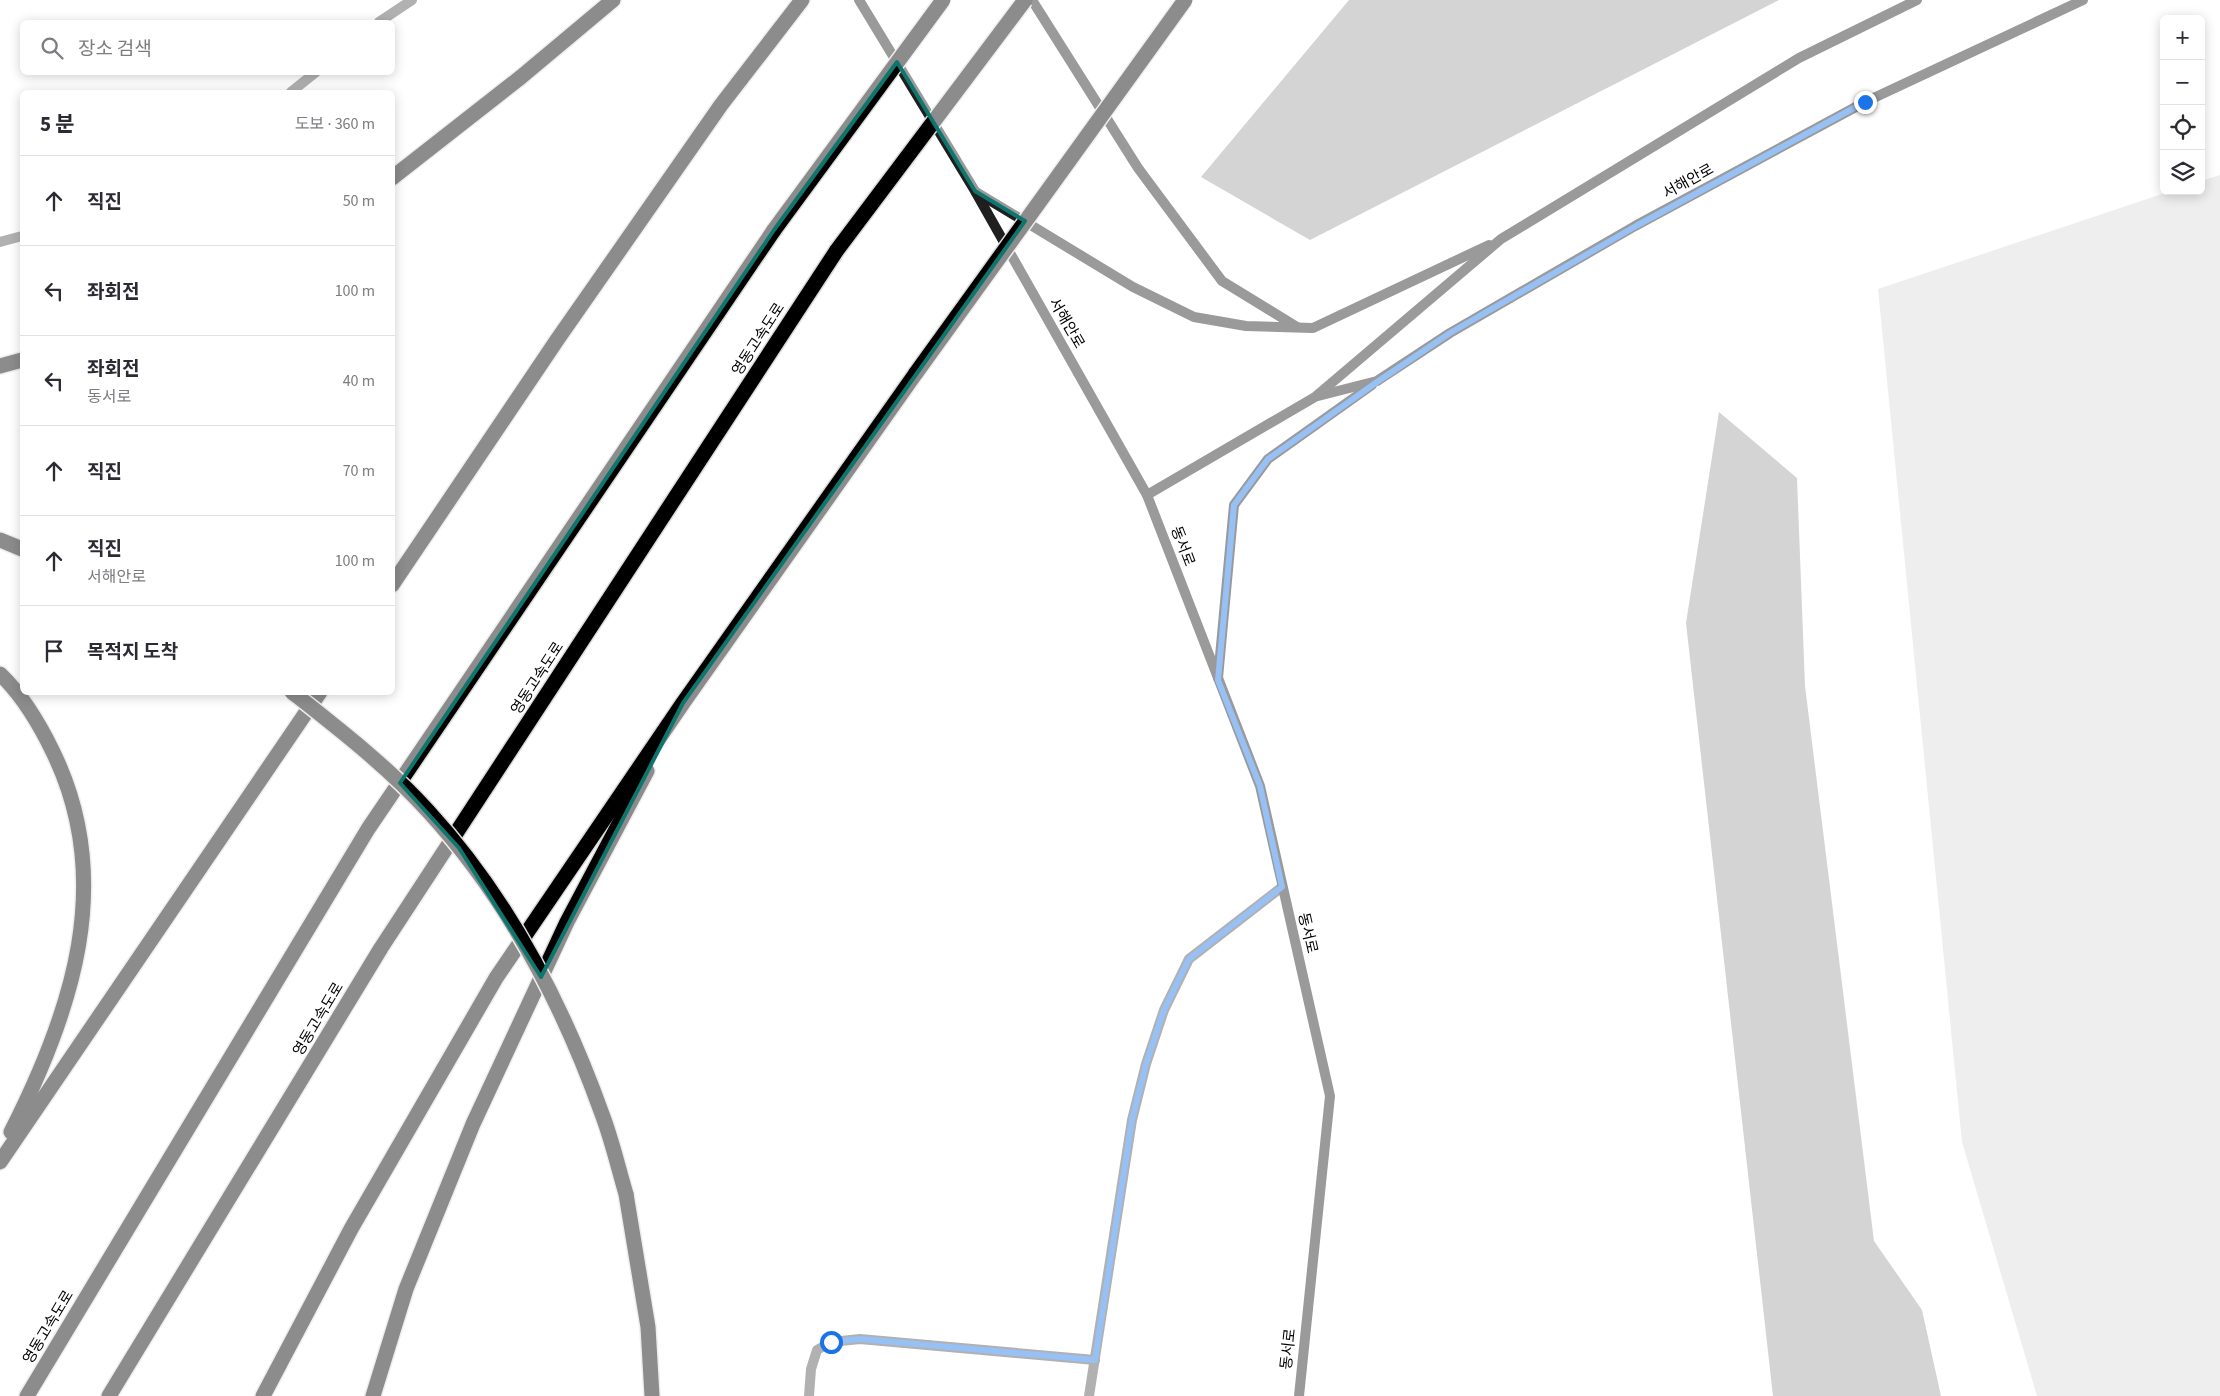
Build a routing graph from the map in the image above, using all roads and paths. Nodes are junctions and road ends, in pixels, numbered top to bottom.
1 (412, 0) edge
2 (613, 0) edge
3 (802, 0) edge
4 (859, 0) edge
5 (943, 0) edge
6 (1025, 0) edge
7 (1032, 0) edge
8 (1185, 0) edge
9 (1917, 0) edge
10 (2083, 0) edge
11 (382, 20) edge
12 (312, 75) edge
13 (294, 90) edge
14 (395, 176) edge
15 (975, 191) junction
16 (20, 237) edge
17 (1501, 239) junction
18 (0, 242) edge
19 (1298, 327) junction
20 (20, 361) edge
21 (0, 366) edge
22 (1377, 382) junction
23 (1315, 397) junction
24 (1147, 495) junction
25 (0, 540) edge
26 (20, 548) edge
27 (395, 581) edge
28 (0, 674) edge
29 (1218, 680) junction
30 (296, 695) edge
31 (318, 695) edge
32 (683, 703) junction
33 (1282, 887) junction
34 (0, 1153) edge
35 (0, 1162) edge
36 (1095, 1360) junction
37 (27, 1396) edge
38 (109, 1396) edge
39 (263, 1396) edge
40 (374, 1396) edge
41 (652, 1396) edge
42 (809, 1396) edge
43 (1089, 1396) edge
44 (1299, 1396) edge

1 - 11 street
2 - 14 highway
3 - 27 highway
4 - 15 main road, 서해안로
5 - 37 highway, 영동고속도로, bridge
6 - 38 highway, 영동고속도로, bridge
7 - 19 main road
8 - 32 highway, bridge
9 - 17 main road, 서해안로
10 - 22 main road, 서해안로
12 - 13 street
15 - 19 main road
15 - 24 main road, 서해안로
16 - 18 street
17 - 19 main road
17 - 23 main road, 서해안로
20 - 21 highway
22 - 23 main road, 서해안로
22 - 29 main road
23 - 24 main road, 서해안로
24 - 29 main road, 동서로
25 - 26 highway
28 - 34 highway
29 - 33 main road, 동서로
30 - 41 highway, bridge
31 - 35 highway
32 - 39 highway
32 - 40 highway
33 - 36 street
33 - 44 main road, 동서로
36 - 42 street
36 - 43 street

